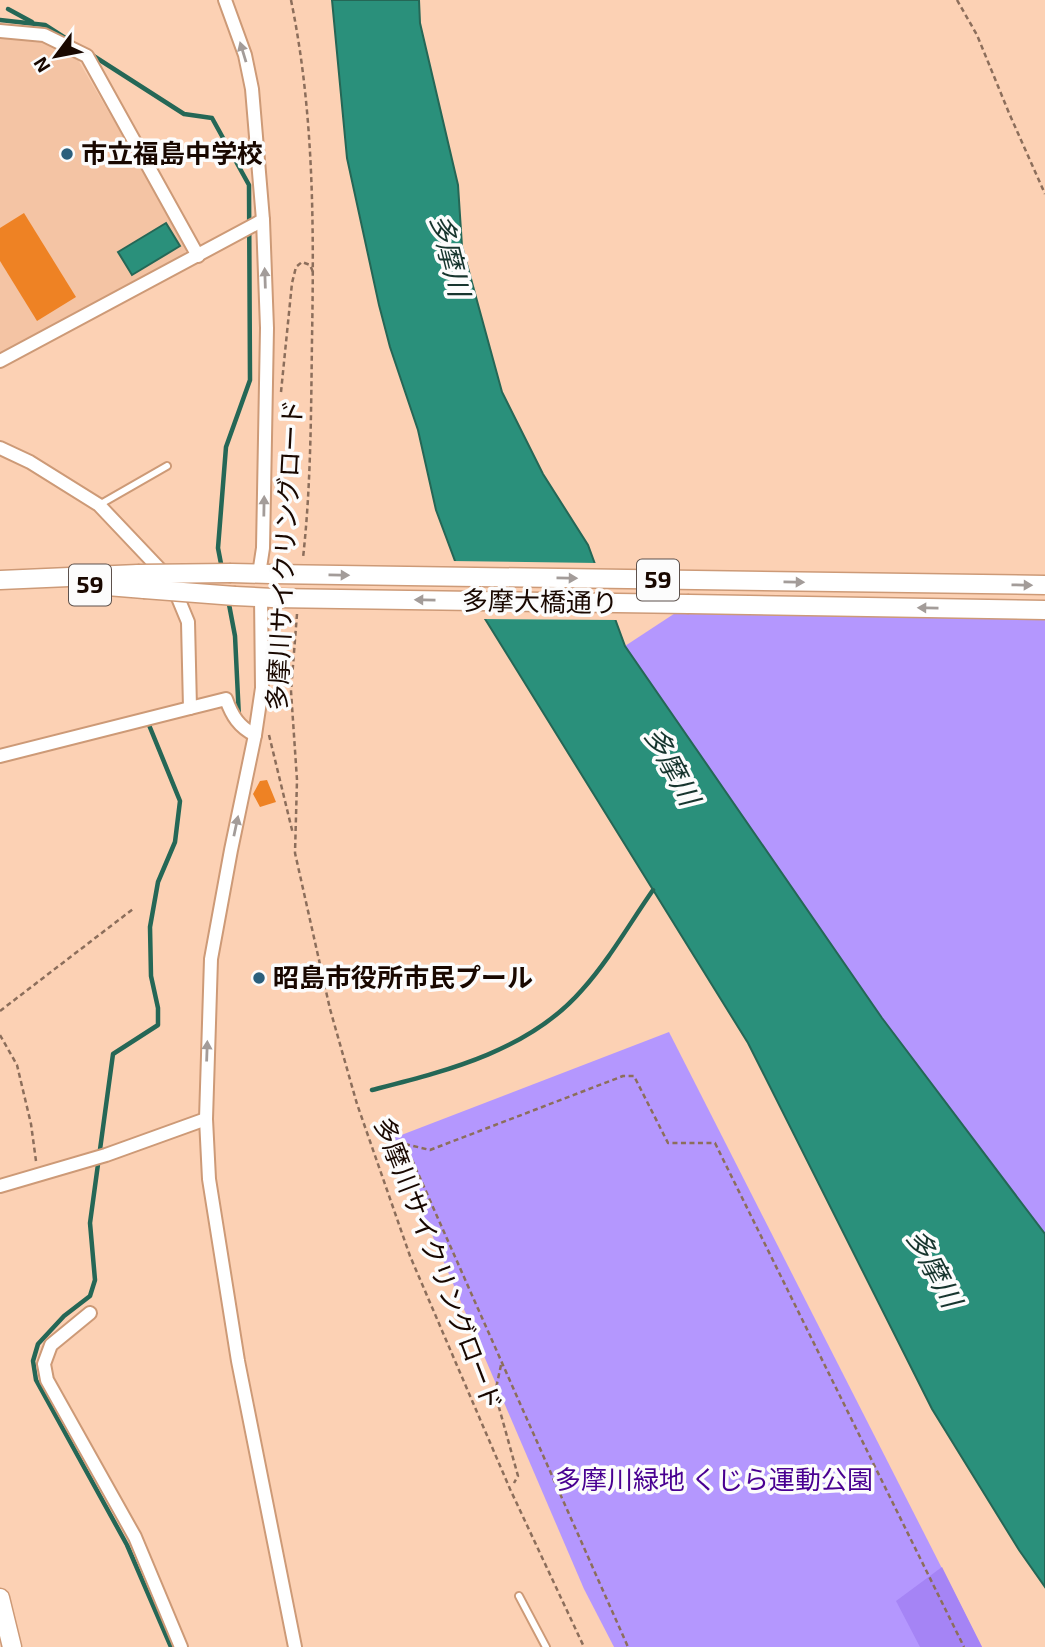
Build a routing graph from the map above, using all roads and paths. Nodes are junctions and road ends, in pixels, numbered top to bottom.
1 (225, 0) edge
2 (291, 0) edge
3 (957, 0) edge
4 (0, 31) edge
5 (1045, 194) edge
6 (260, 223) junction
7 (198, 256) junction
8 (314, 276) junction
9 (0, 360) edge
10 (280, 402) dead end
11 (0, 448) edge
12 (167, 466) dead end
13 (99, 505) junction
14 (302, 565) dead end
15 (265, 574) junction
16 (0, 580) edge
17 (141, 581) junction
18 (1045, 585) edge
19 (267, 597) junction
20 (298, 603) dead end
21 (1045, 610) edge
22 (190, 708) junction
23 (268, 727) dead end
24 (250, 733) junction
25 (0, 756) edge
26 (294, 838) junction
27 (133, 909) dead end
28 (0, 1012) edge
29 (0, 1035) edge
30 (205, 1119) junction
31 (38, 1175) junction
32 (0, 1186) edge
33 (90, 1312) dead end
34 (501, 1364) junction
35 (514, 1483) dead end
36 (519, 1597) dead end
37 (0, 1598) edge
38 (12, 1647) edge
39 (181, 1647) edge
40 (295, 1647) edge
41 (546, 1647) edge
42 (584, 1647) edge
43 (628, 1647) edge
44 (964, 1647) edge

6 -> 1 street
2 - 8 path, 多摩川サイクリングロード
3 - 5 path
4 - 7 street
6 - 7 street
15 -> 6 street
7 - 9 street
8 - 10 path
8 - 14 path, 多摩川サイクリングロード
11 - 13 street
12 - 13 lane
13 - 22 street
15 - 17 main road, 多摩大橋通り / 59, bridge
15 -> 18 main road, 多摩大橋通り / 59, bridge
16 - 17 main road, 多摩大橋通り / 59
17 - 19 main road, 多摩大橋通り / 59, bridge
21 -> 19 main road, 多摩大橋通り / 59, bridge
19 - 24 street
20 - 26 path, 多摩川サイクリングロード
22 - 24 street
22 - 25 street
23 - 26 path
30 -> 24 street
26 - 42 path, 多摩川サイクリングロード
27 - 28 path
29 - 31 path
30 - 31 street
30 - 40 street
31 - 32 street
33 - 39 street
34 - 35 path
34 - 43 path
34 - 44 path
36 - 41 lane
37 - 38 main road

